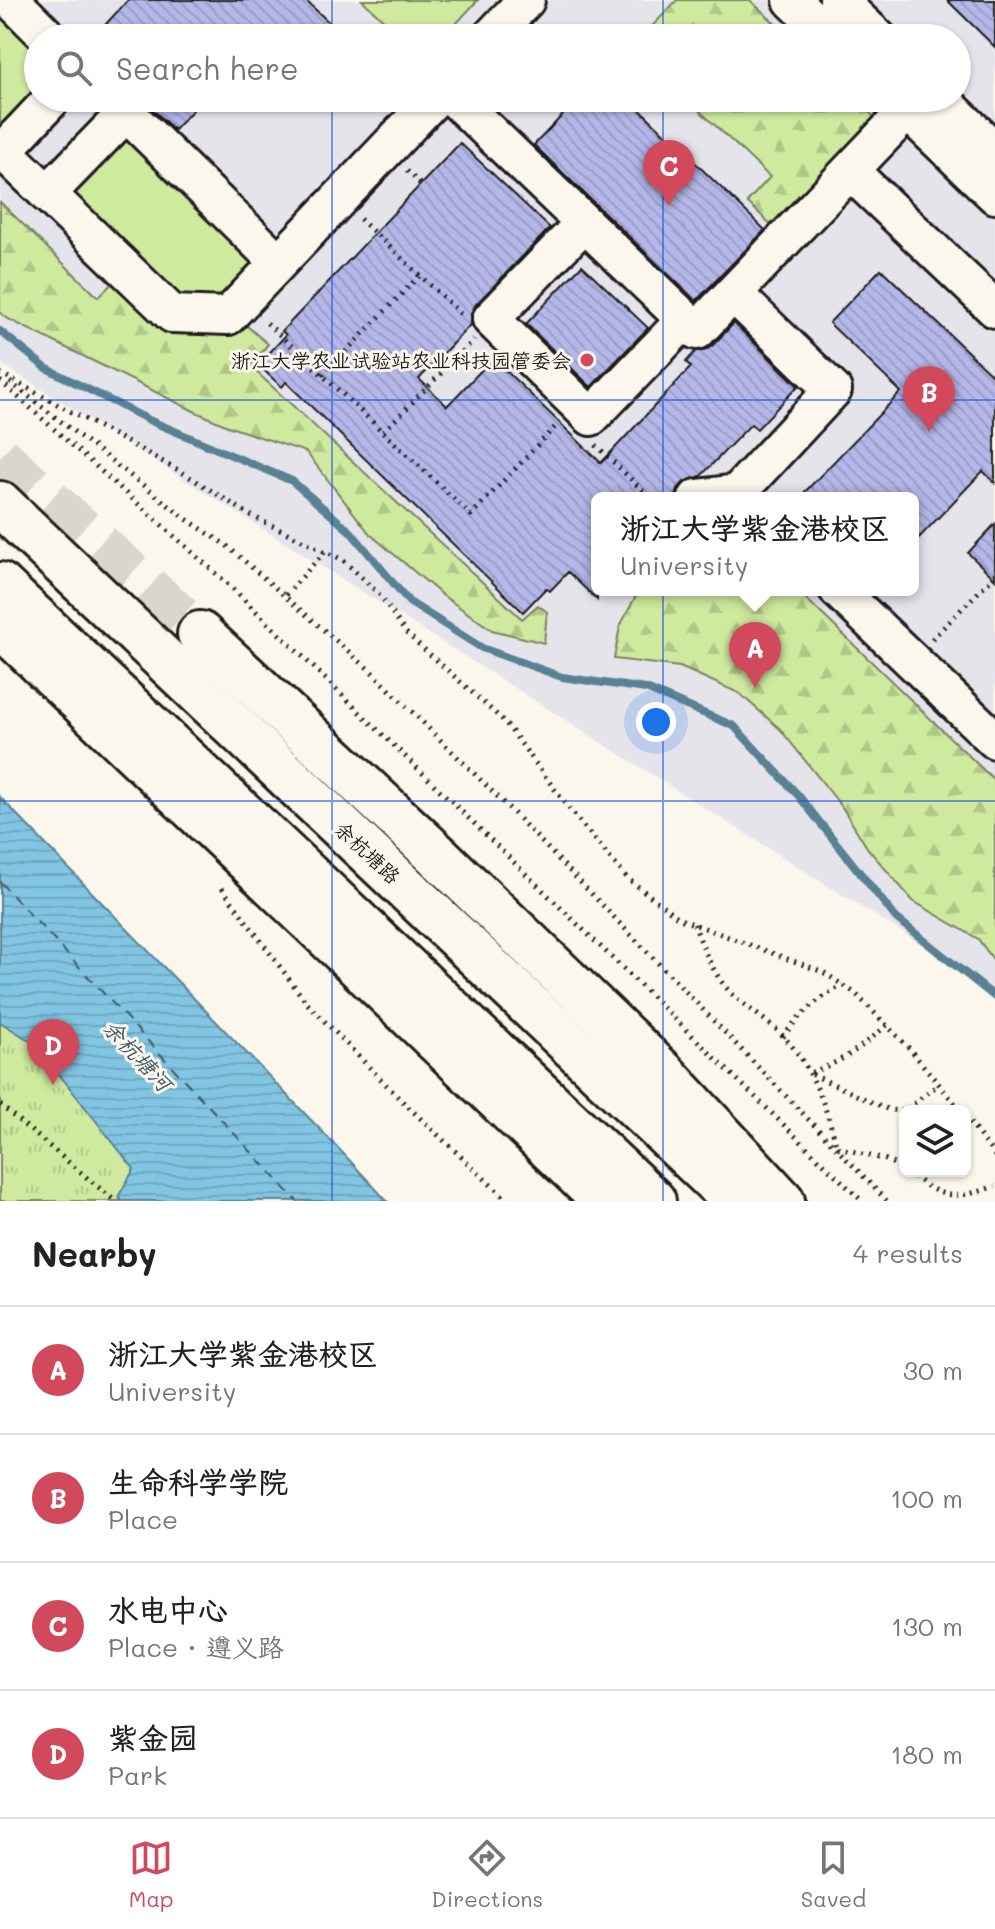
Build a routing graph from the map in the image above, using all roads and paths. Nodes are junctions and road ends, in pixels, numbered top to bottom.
1 (11, 0) edge
2 (526, 0) edge
3 (792, 0) edge
4 (838, 0) edge
5 (35, 24) edge
6 (503, 24) edge
7 (817, 24) edge
8 (863, 24) edge
9 (39, 112) edge
10 (113, 112) edge
11 (124, 112) edge
12 (422, 112) edge
13 (469, 112) edge
14 (904, 112) edge
15 (922, 112) edge
16 (930, 112) edge
17 (1, 149) edge
18 (995, 151) edge
19 (850, 171) junction
20 (47, 194) junction
21 (995, 195) edge
22 (338, 199) junction
23 (584, 223) junction
24 (278, 262) junction
25 (420, 275) junction
26 (733, 293) junction
27 (995, 309) edge
28 (685, 320) junction
29 (267, 323) dead end
30 (473, 325) dead end
31 (481, 333) dead end
32 (0, 374) edge
33 (323, 375) junction
34 (0, 381) edge
35 (578, 404) junction
36 (383, 432) junction
37 (593, 443) dead end
38 (644, 492) edge
39 (744, 492) edge
40 (0, 504) edge
41 (326, 550) junction
42 (993, 577) edge
43 (0, 585) edge
44 (286, 595) junction
45 (844, 596) edge
46 (5, 629) dead end
47 (200, 634) tunnel mouth
48 (911, 660) junction
49 (995, 740) edge
50 (221, 886) dead end
51 (694, 924) junction
52 (843, 985) junction
53 (887, 1025) junction
54 (783, 1037) junction
55 (809, 1073) junction
56 (939, 1084) junction
57 (0, 1105) edge
58 (912, 1105) edge
59 (956, 1105) edge
60 (899, 1111) edge
61 (971, 1124) edge
62 (995, 1156) edge
63 (899, 1167) edge
64 (913, 1177) edge
65 (995, 1186) edge
66 (115, 1201) edge
67 (508, 1201) edge
68 (605, 1201) edge
69 (653, 1201) edge
70 (736, 1201) edge
71 (782, 1201) edge
72 (862, 1201) edge
73 (887, 1201) edge

1 - 5 street
2 - 6 street
3 - 7 street
4 - 8 street
9 - 17 street
10 - 20 street
11 - 24 street
12 - 22 street
13 - 23 street
14 - 19 street
15 - 21 street
16 - 18 street
17 - 20 street
19 - 26 street
19 - 27 street
20 - 24 street
22 - 24 street
22 - 25 path
23 - 28 street
23 - 35 street
25 - 30 path
25 - 33 path
26 - 28 street
26 - 39 street
28 - 35 street
29 - 33 path
31 - 36 path
32 - 41 path
32 - 44 path
33 - 36 path
34 - 72 path
35 - 36 path
37 - 38 path
40 - 70 main road, 余杭塘路
41 - 44 path
41 - 51 path
42 - 48 path
43 - 69 main road
44 - 73 path
45 - 48 street
46 - 68 main road
47 - 71 main road
48 - 49 street
50 - 67 path
51 - 52 path
51 - 54 path
52 - 53 path
52 - 54 path
53 - 55 path
53 - 56 path
54 - 55 path
55 - 60 path
55 - 63 path
56 - 58 path
56 - 59 path
57 - 66 path
61 - 62 path
64 - 65 path

